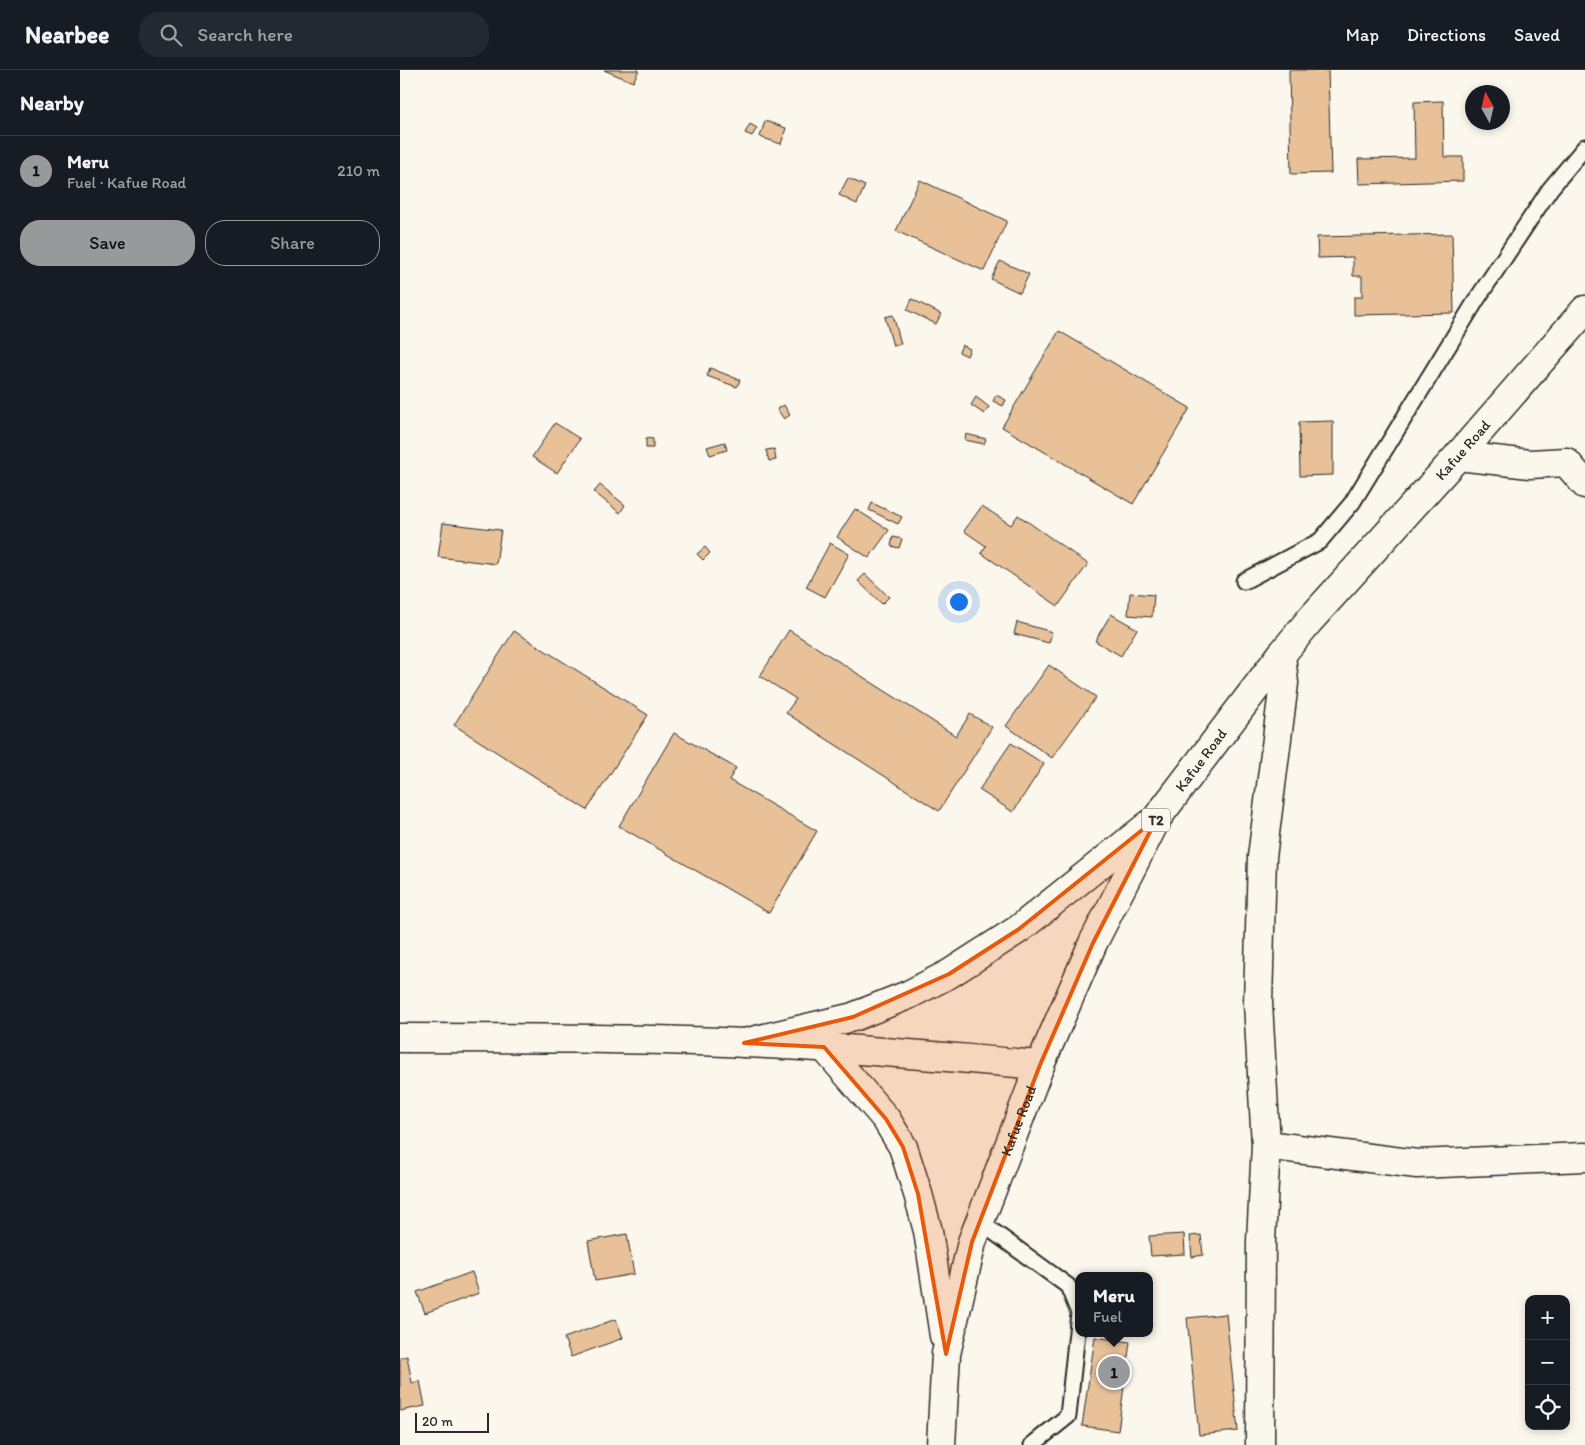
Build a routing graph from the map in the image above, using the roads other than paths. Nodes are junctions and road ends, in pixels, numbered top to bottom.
1 (1585, 147) edge
2 (1585, 310) edge
3 (1458, 456) junction
4 (1585, 484) edge
5 (1244, 581) dead end
6 (1281, 655) junction
7 (1157, 818) junction
8 (400, 1038) edge
9 (744, 1043) junction
10 (824, 1047) junction
11 (1040, 1065) junction
12 (1266, 1145) junction
13 (1585, 1157) edge
14 (980, 1222) junction
15 (1075, 1303) edge
16 (1076, 1337) edge
17 (946, 1354) junction
18 (941, 1445) edge
19 (1032, 1445) edge
20 (1260, 1445) edge

1 - 5 lane
2 - 3 main road, Kafue Road / T2
3 - 4 main road
3 - 6 main road, Kafue Road / T2
6 - 7 main road, Kafue Road / T2
6 - 12 main road
7 - 9 main road
7 - 11 main road, Kafue Road / T2
8 - 9 main road
9 - 10 main road
10 - 11 main road
10 - 17 main road
11 - 14 main road, Kafue Road / T2
12 - 13 main road
12 - 20 main road
14 - 15 lane
14 - 17 main road, Kafue Road / T2
16 - 19 lane
17 - 18 main road, Kafue Road / T2

